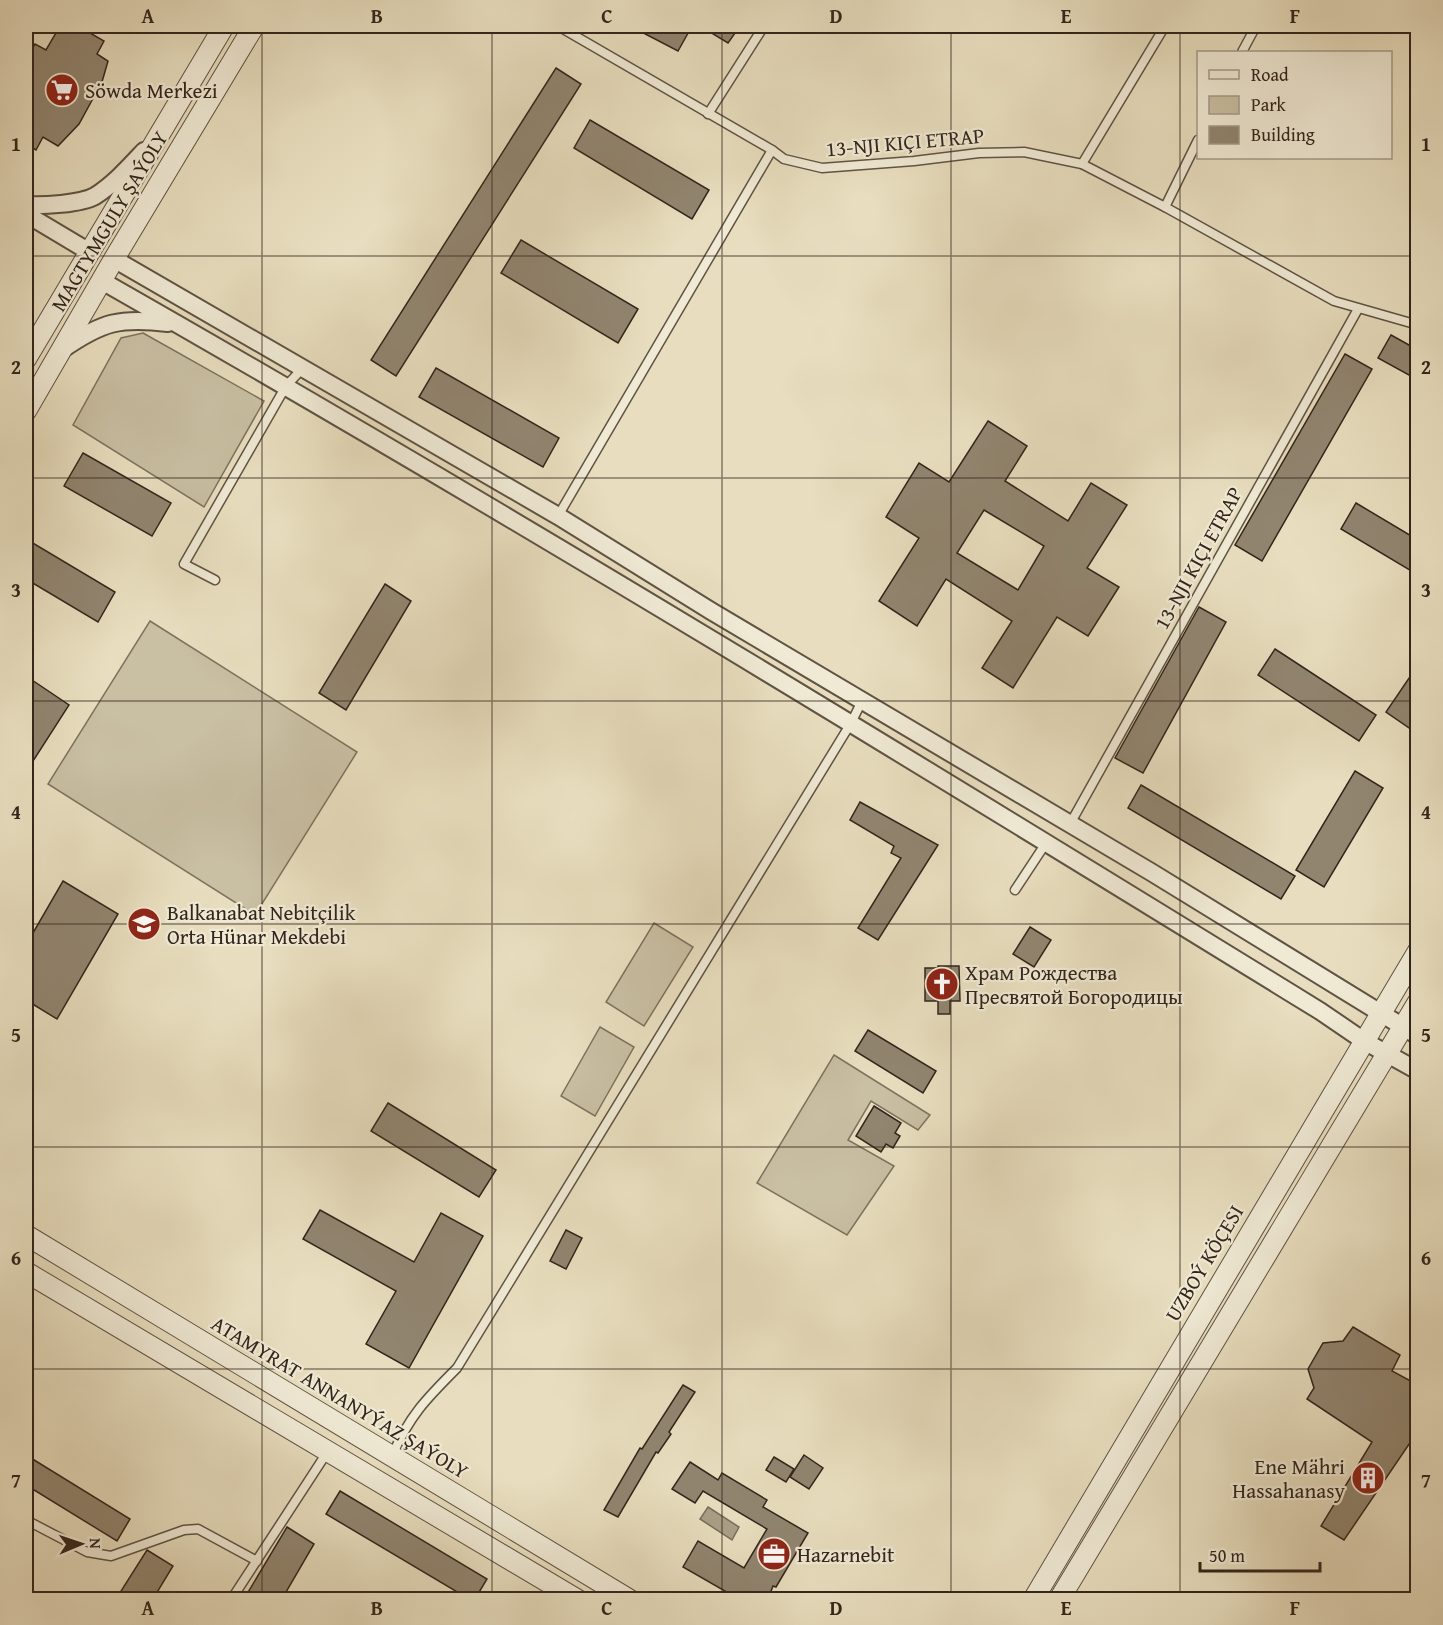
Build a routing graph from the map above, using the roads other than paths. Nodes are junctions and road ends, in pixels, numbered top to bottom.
1 (224, 26) edge
2 (254, 26) edge
3 (558, 26) edge
4 (764, 26) edge
5 (1165, 26) edge
6 (1256, 26) edge
7 (1243, 51) edge
8 (708, 114) junction
9 (155, 140) junction
10 (1197, 142) edge
11 (772, 150) junction
12 (1082, 164) junction
13 (26, 205) edge
14 (1165, 207) junction
15 (26, 214) edge
16 (88, 251) junction
17 (114, 259) junction
18 (102, 281) junction
19 (1358, 309) junction
20 (176, 324) junction
21 (1418, 325) edge
22 (62, 349) junction
23 (26, 358) edge
24 (303, 367) junction
25 (286, 386) junction
26 (26, 411) edge
27 (558, 516) junction
28 (215, 580) dead end
29 (862, 701) junction
30 (851, 723) junction
31 (1070, 824) junction
32 (1046, 843) junction
33 (1015, 890) dead end
34 (1418, 951) edge
35 (1418, 1002) edge
36 (1381, 1014) junction
37 (1410, 1031) edge
38 (1364, 1041) junction
39 (1387, 1053) junction
40 (1418, 1071) edge
41 (26, 1235) edge
42 (26, 1272) edge
43 (328, 1450) junction
44 (392, 1456) junction
45 (26, 1520) edge
46 (257, 1561) junction
47 (231, 1599) edge
48 (579, 1599) edge
49 (630, 1599) edge
50 (1033, 1599) edge
51 (1059, 1599) edge

1 - 9 street, MAGTYMGULY ŞAÝOLY
2 - 17 street, MAGTYMGULY ŞAÝOLY
3 - 8 lane, 13-NJI KIÇI ETRAP
4 - 8 lane
5 - 12 lane
6 - 7 lane
8 - 11 lane, 13-NJI KIÇI ETRAP
9 - 13 street
9 - 16 street, MAGTYMGULY ŞAÝOLY
10 - 14 lane
11 - 12 lane, 13-NJI KIÇI ETRAP
11 - 27 lane
12 - 14 lane, 13-NJI KIÇI ETRAP
14 - 19 lane, 13-NJI KIÇI ETRAP
15 - 16 street
16 - 23 street, MAGTYMGULY ŞAÝOLY
17 - 18 street, MAGTYMGULY ŞAÝOLY
17 - 24 street
18 - 20 street
18 - 22 street, MAGTYMGULY ŞAÝOLY
19 - 21 lane, 13-NJI KIÇI ETRAP
19 - 31 lane, 13-NJI KIÇI ETRAP
20 - 22 street
20 - 25 street
22 - 26 street, MAGTYMGULY ŞAÝOLY
24 - 25 lane
24 - 27 street
25 - 28 lane
25 - 30 street
27 - 29 street
29 - 30 lane
29 - 31 street
30 - 32 street
30 - 44 lane
31 - 36 street
32 - 33 lane
32 - 38 street
34 - 36 street, UZBOÝ KÖÇESI
35 - 37 street
36 - 37 street
36 - 38 street, UZBOÝ KÖÇESI
37 - 39 street
38 - 39 street
38 - 50 street, UZBOÝ KÖÇESI
39 - 40 street
39 - 51 street
41 - 44 street, ATAMYRAT ANNANYÝAZ ŞAÝOLY
42 - 43 street
43 - 46 lane
43 - 48 street
44 - 49 street, ATAMYRAT ANNANYÝAZ ŞAÝOLY
45 - 46 lane
46 - 47 lane

